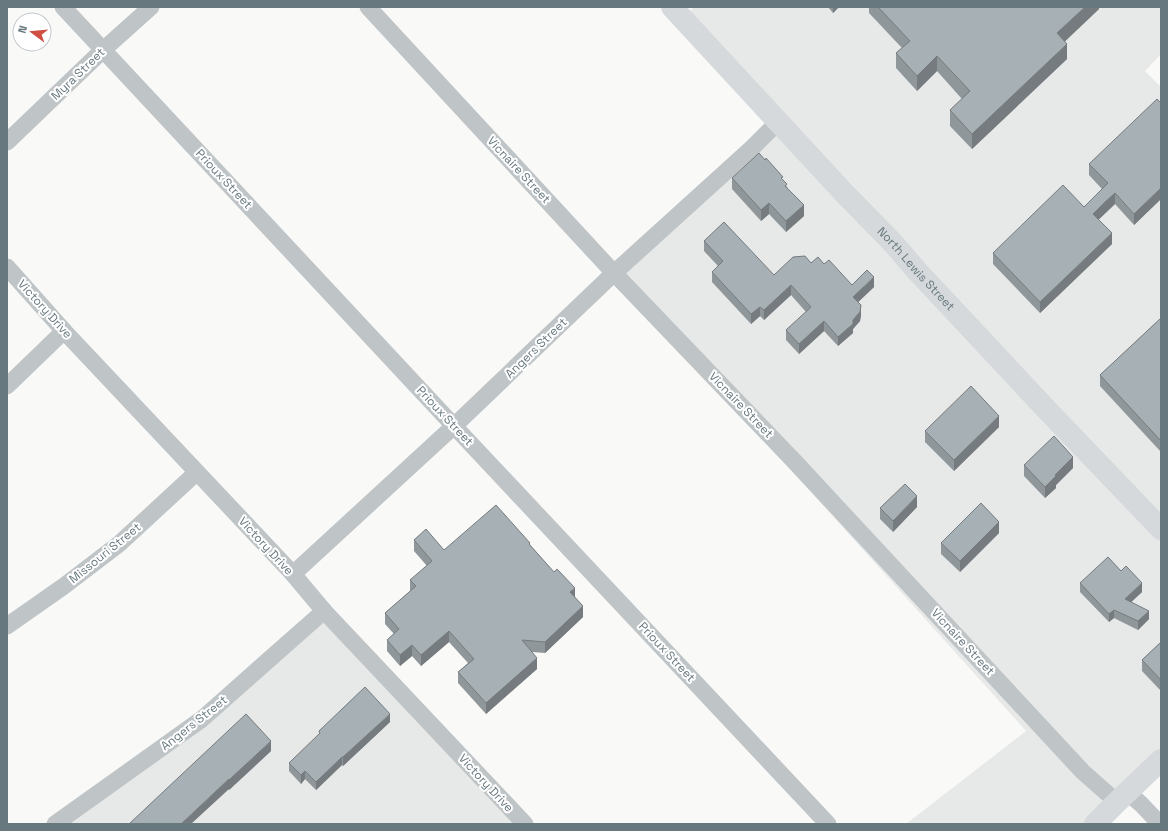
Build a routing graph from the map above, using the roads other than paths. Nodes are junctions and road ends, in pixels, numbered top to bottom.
1 (63, 7) edge
2 (151, 7) edge
3 (368, 7) edge
4 (682, 11) edge
5 (103, 50) junction
6 (778, 122) junction
7 (7, 142) edge
8 (7, 267) edge
9 (614, 273) junction
10 (64, 331) junction
11 (7, 386) edge
12 (454, 426) junction
13 (196, 472) junction
14 (1161, 529) edge
15 (293, 574) junction
16 (324, 612) junction
17 (7, 626) edge
18 (1161, 760) edge
19 (1122, 797) junction
20 (55, 824) edge
21 (525, 824) edge
22 (828, 824) edge
23 (1095, 824) edge
24 (1160, 824) edge

1 - 5 street, Prioux Street
2 - 5 street, Myra Street
3 - 9 street, Vicnaire Street
4 - 6 main road, North Lewis Street
5 - 7 street, Myra Street
5 - 12 street, Prioux Street
6 - 9 street, Angers Street
6 - 14 main road, North Lewis Street
8 - 10 street, Victory Drive
9 - 12 street, Angers Street
9 - 19 street, Vicnaire Street
10 - 11 street
10 - 13 street, Victory Drive
12 - 15 street, Angers Street
12 - 22 street, Prioux Street
13 - 15 street, Victory Drive
13 - 17 street, Missouri Street
15 - 16 street, Victory Drive
16 - 20 street, Angers Street
16 - 21 street, Victory Drive
18 - 19 main road
19 - 23 main road
19 - 24 street, Vicnaire Street

